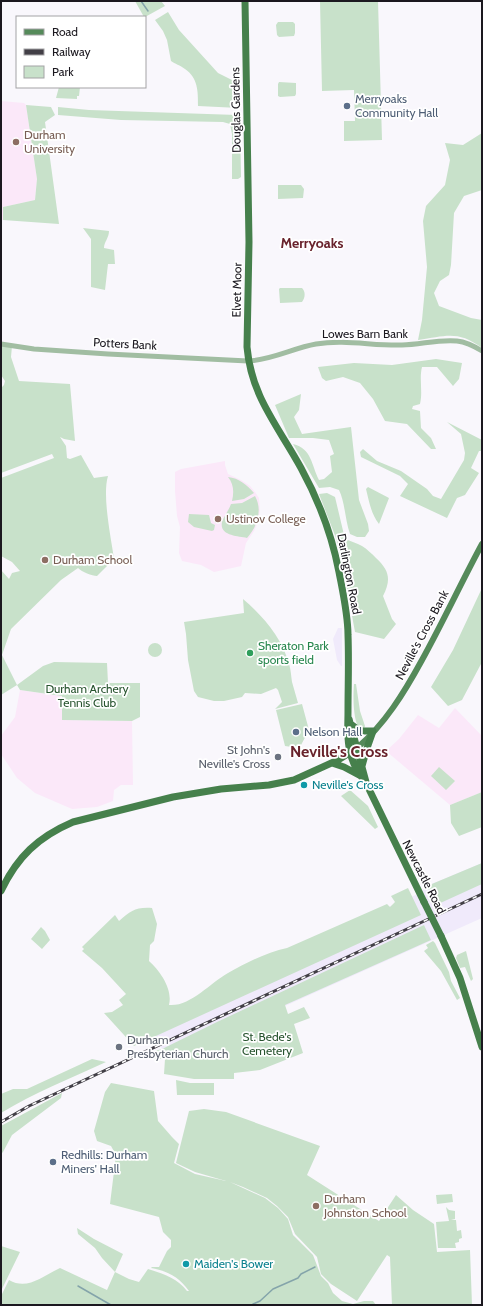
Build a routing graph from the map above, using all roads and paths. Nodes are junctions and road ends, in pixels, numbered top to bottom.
1 (245, 1) edge
2 (248, 219) joint
3 (1, 344) edge
4 (482, 351) edge
5 (248, 361) junction
6 (482, 544) edge
7 (348, 715) junction
8 (352, 725) junction
9 (373, 731) junction
10 (356, 745) junction
11 (350, 751) junction
12 (330, 764) junction
13 (362, 766) junction
14 (359, 775) junction
15 (367, 785) junction
16 (1, 891) edge
17 (482, 1047) edge

1 - 2 highway, Douglas Gardens
2 - 5 highway, Elvet Moor
3 - 5 street, Potters Bank
4 - 5 street, Lowes Barn Bank
5 - 7 highway, Darlington Road
6 - 9 main road, Neville's Cross Bank
7 - 8 highway, Darlington Road
7 - 11 highway, Darlington Road
8 - 9 highway
8 - 10 highway, Darlington Road
9 - 10 main road, Neville's Cross Bank
9 - 13 highway
10 - 11 highway
10 - 13 highway, Newcastle Road
11 - 12 highway
11 - 14 highway, Newcastle Road
12 - 14 highway
12 - 16 highway
13 - 15 highway, Newcastle Road
14 - 15 highway, Newcastle Road
15 - 17 highway, Newcastle Road, bridge

